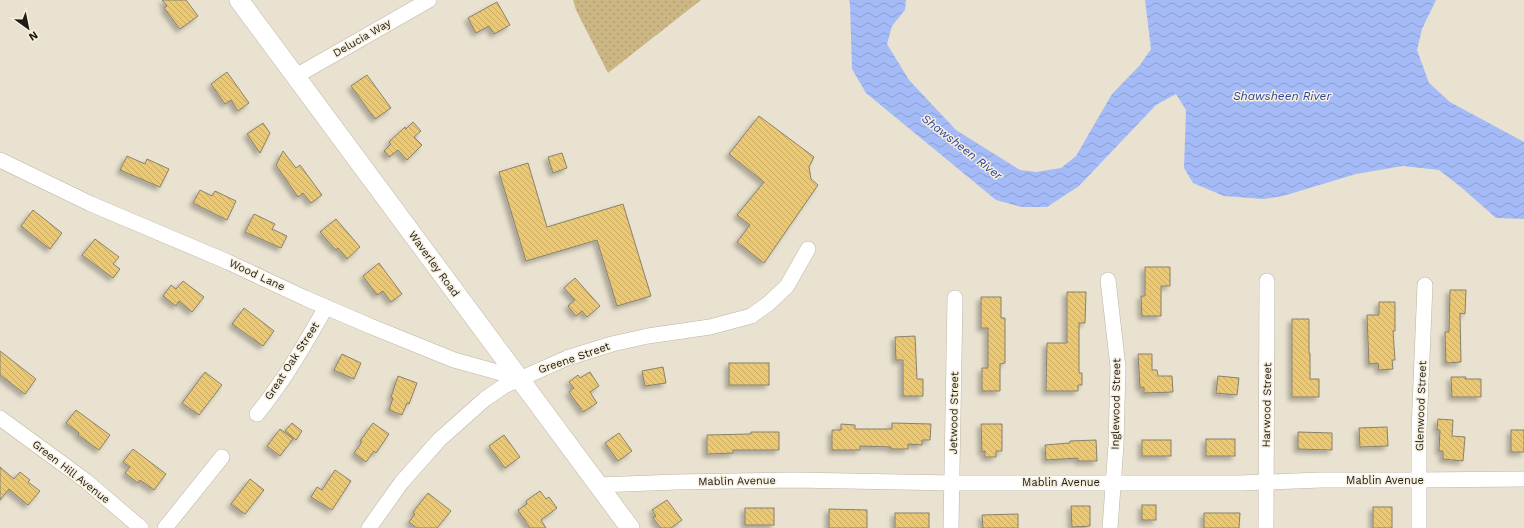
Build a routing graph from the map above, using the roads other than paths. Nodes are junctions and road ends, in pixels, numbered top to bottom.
1 (239, 0) edge
2 (429, 0) edge
3 (296, 76) junction
4 (0, 160) edge
5 (808, 249) dead end
6 (1108, 280) dead end
7 (1267, 281) dead end
8 (1425, 285) dead end
9 (955, 298) dead end
10 (326, 307) junction
11 (519, 378) junction
12 (257, 414) dead end
13 (0, 418) edge
14 (222, 457) dead end
15 (1524, 479) edge
16 (1419, 480) junction
17 (1113, 482) junction
18 (952, 483) junction
19 (1266, 483) junction
20 (598, 485) junction
21 (141, 528) edge
22 (165, 528) edge
23 (369, 528) edge
24 (630, 528) edge
25 (951, 528) edge
26 (1110, 528) edge
27 (1266, 528) edge
28 (1419, 528) edge

1 - 3 main road, Waverley Road
2 - 3 street, Delucia Way
3 - 11 main road, Waverley Road
4 - 10 street, Wood Lane
5 - 11 street, Greene Street
6 - 17 street, Inglewood Street
7 - 19 street, Harwood Street
8 - 16 street, Glenwood Street
9 - 18 street, Jetwood Street
10 - 11 street, Wood Lane
10 - 12 street, Great Oak Street
11 - 20 main road, Waverley Road
11 - 23 street, Greene Street
13 - 21 street, Green Hill Avenue
14 - 22 street
15 - 16 street, Mablin Avenue
16 - 19 street, Mablin Avenue
16 - 28 street, Glenwood Street
17 - 18 street, Mablin Avenue
17 - 19 street, Mablin Avenue
17 - 26 street, Inglewood Street
18 - 20 street, Mablin Avenue
18 - 25 street, Jetwood Street
19 - 27 street, Harwood Street
20 - 24 main road, Waverley Road

